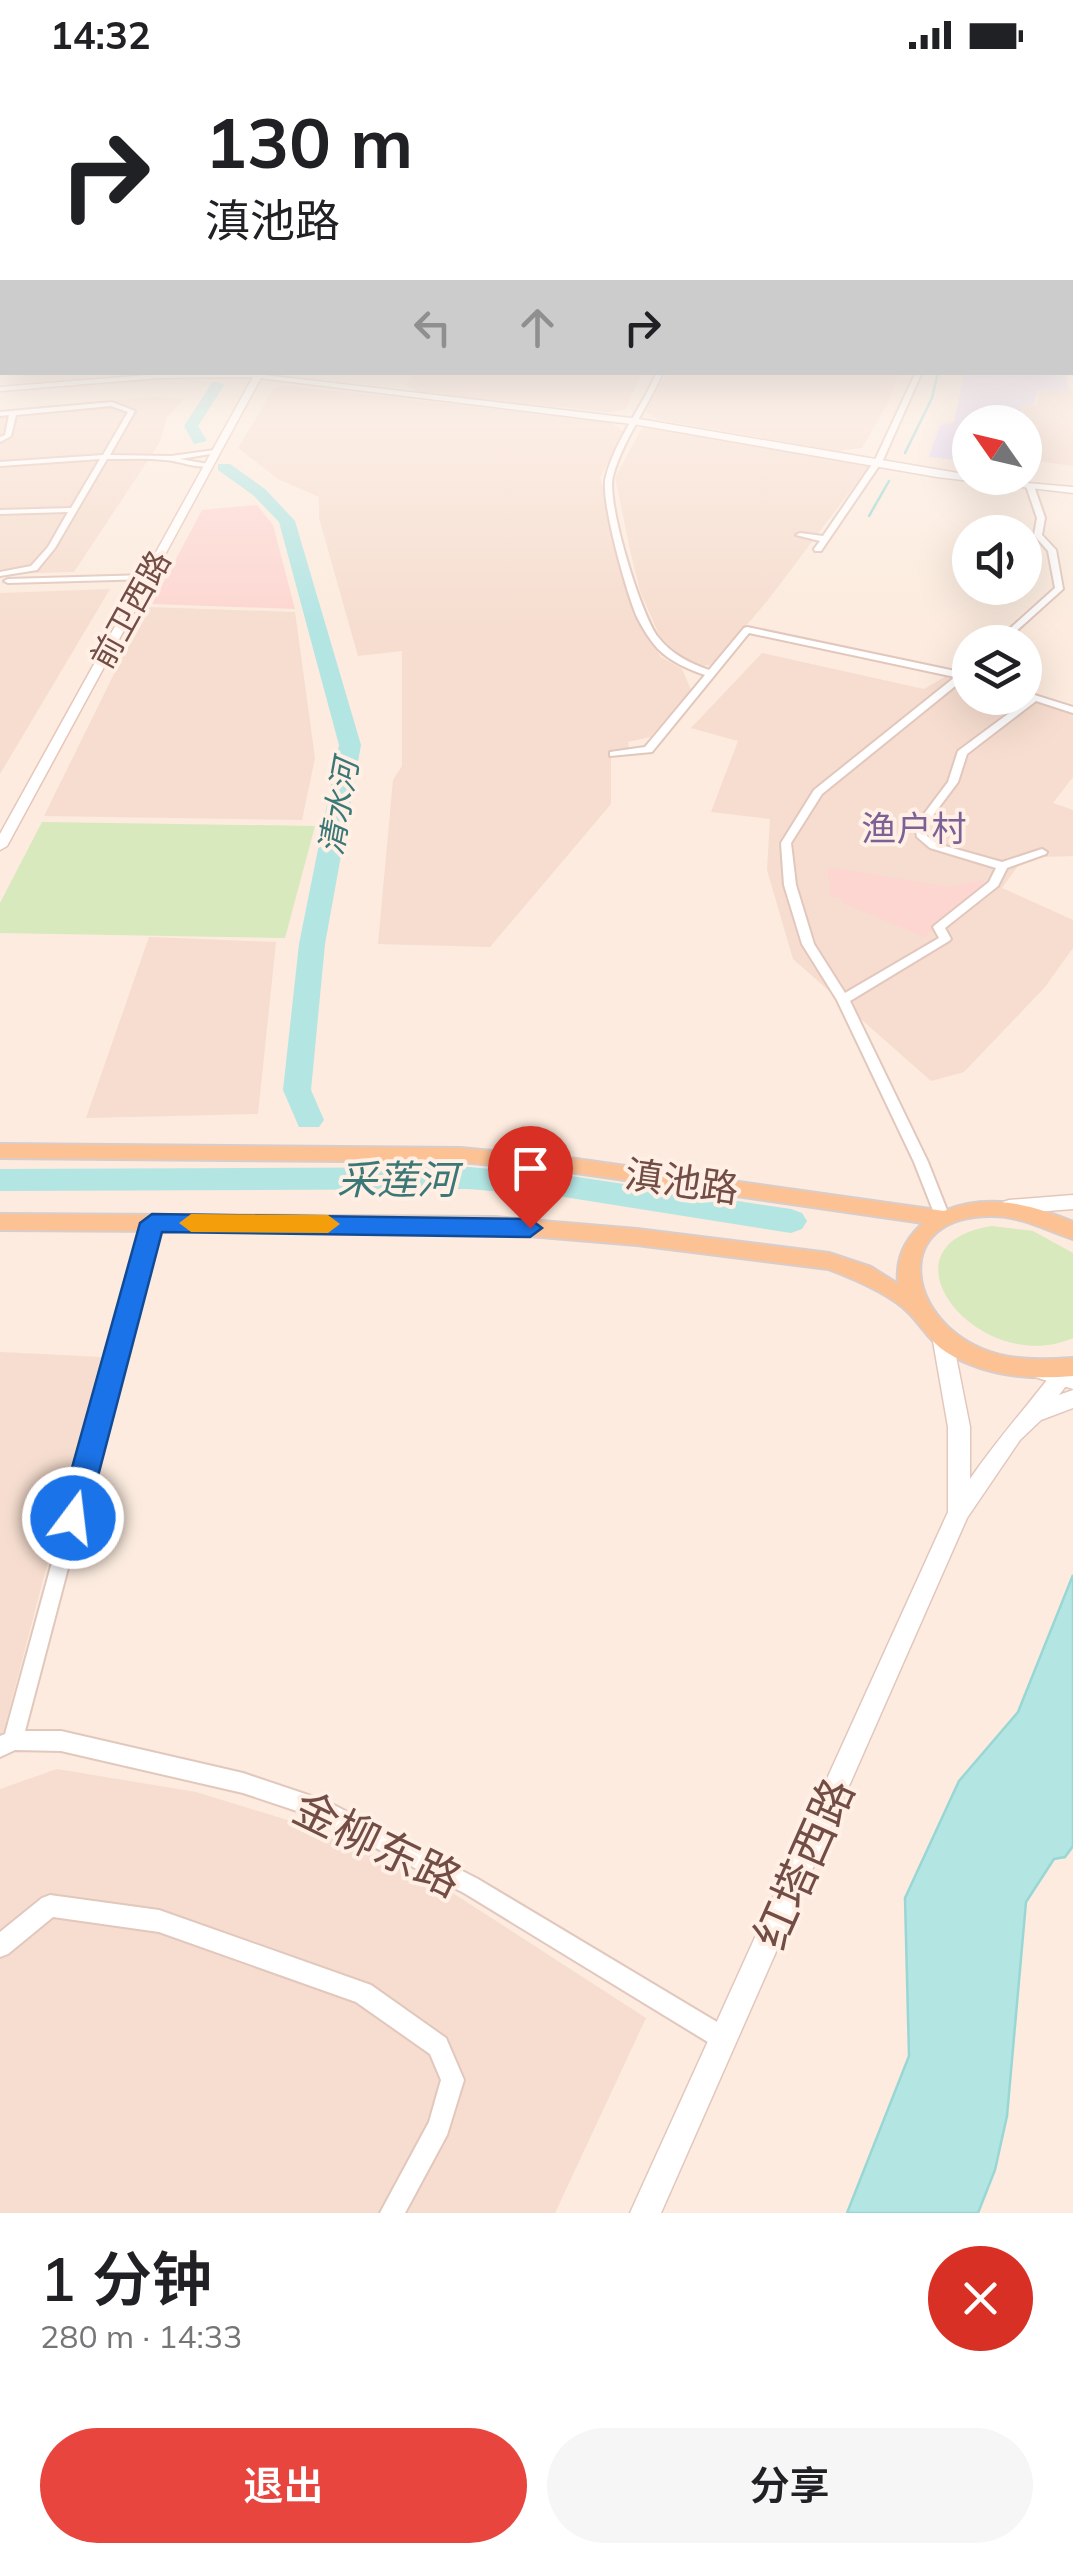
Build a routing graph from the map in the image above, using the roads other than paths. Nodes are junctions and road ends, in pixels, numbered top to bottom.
1 (122, 427) edge
2 (226, 427) edge
3 (636, 427) edge
4 (667, 427) edge
5 (895, 427) edge
6 (103, 458) junction
7 (171, 458) junction
8 (208, 458) junction
9 (0, 464) edge
10 (875, 464) junction
11 (952, 475) edge
12 (1042, 487) edge
13 (1073, 490) edge
14 (1033, 495) edge
15 (70, 510) junction
16 (0, 512) edge
17 (800, 535) dead end
18 (825, 539) junction
19 (818, 549) dead end
20 (143, 577) junction
21 (0, 578) edge
22 (1018, 625) edge
23 (952, 670) edge
24 (712, 674) junction
25 (952, 686) edge
26 (1042, 700) edge
27 (1073, 710) edge
28 (1007, 715) edge
29 (614, 754) dead end
30 (9, 815) edge
31 (0, 846) edge
32 (1042, 852) dead end
33 (1002, 866) junction
34 (843, 1000) junction
35 (0, 1151) edge
36 (1073, 1202) edge
37 (990, 1208) junction
38 (943, 1218) junction
39 (0, 1222) edge
40 (152, 1223) junction
41 (1073, 1232) edge
42 (920, 1309) junction
43 (943, 1340) junction
44 (1064, 1373) edge
45 (1073, 1398) edge
46 (1034, 1414) junction
47 (959, 1512) junction
48 (7, 1744) edge
49 (0, 1946) edge
50 (724, 2040) junction
51 (392, 2213) edge
52 (645, 2213) edge

1 - 6 street
2 - 8 main road, 前卫西路
3 - 24 street
4 - 10 main road
5 - 10 street
6 - 7 street
6 - 9 street
6 - 15 street
7 - 8 street
7 - 8 street
8 - 20 main road, 前卫西路
10 - 11 main road
10 - 18 street
12 - 13 main road
14 - 22 street
15 - 16 street
15 - 21 street
17 - 18 street
18 - 19 street
20 - 21 street
20 - 30 main road, 前卫西路
23 - 24 street
24 - 29 street
25 - 34 street
26 - 27 street
28 - 33 street
30 - 31 main road, 前卫西路
32 - 33 street
33 - 34 street
34 - 38 street
35 - 38 main road, 滇池路
36 - 37 main road
37 - 38 main road
37 - 41 main road
38 - 42 main road
39 - 40 main road, 滇池路
40 - 42 main road, 滇池路
40 - 48 street
42 - 43 main road
43 - 44 main road
43 - 47 main road
44 - 46 main road
45 - 46 main road
46 - 47 main road
47 - 50 main road, 红塔西路
48 - 50 street, 金柳东路
49 - 51 street
50 - 52 main road, 红塔西路

